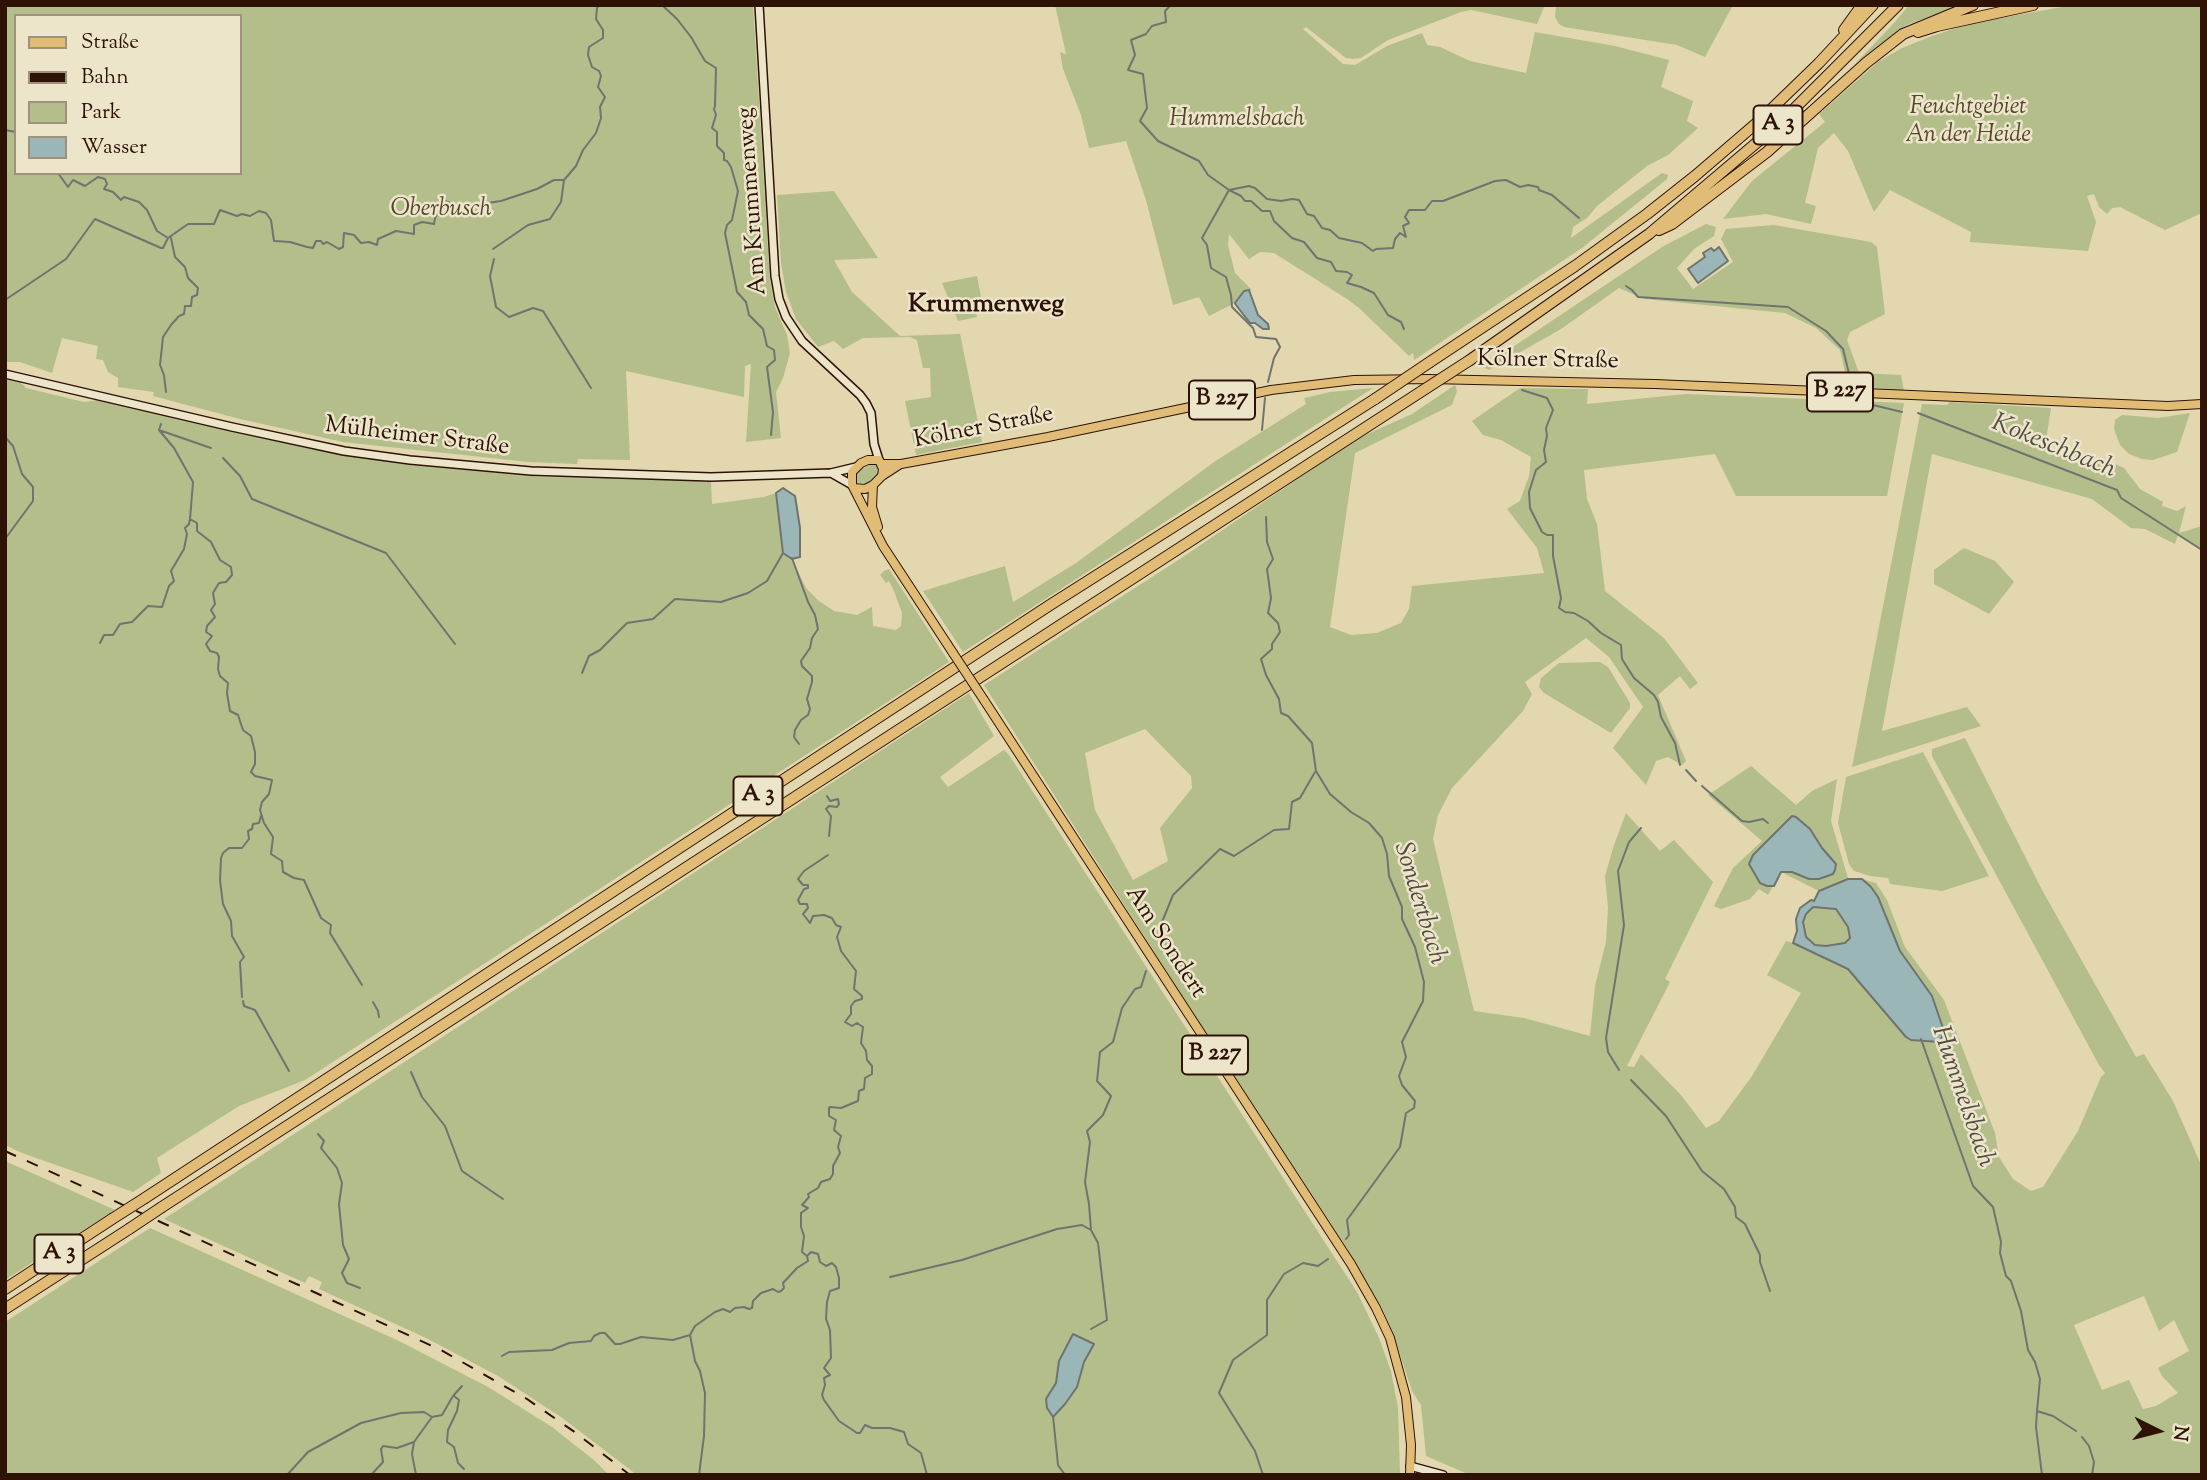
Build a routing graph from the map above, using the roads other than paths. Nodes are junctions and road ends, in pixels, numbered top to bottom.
1 (759, 5) edge
2 (1862, 5) edge
3 (1873, 5) edge
4 (1898, 5) edge
5 (1973, 5) edge
6 (2033, 5) edge
7 (1886, 47) junction
8 (1819, 63) junction
9 (1649, 234) junction
10 (5, 374) edge
11 (2202, 404) edge
12 (874, 444) junction
13 (868, 460) junction
14 (880, 462) junction
15 (901, 464) junction
16 (856, 467) junction
17 (831, 473) junction
18 (882, 476) junction
19 (873, 485) junction
20 (853, 486) junction
21 (894, 561) junction
22 (5, 1289) edge
23 (5, 1310) edge
24 (1410, 1470) edge
25 (1443, 1475) edge

1 - 12 main road, Am Krummenweg
2 - 8 highway
3 - 8 highway, A 3
4 - 9 highway, A 3
5 - 7 highway
6 - 7 highway
7 - 9 highway
8 - 22 highway, A 3, bridge
9 - 23 highway, A 3, bridge
10 - 17 main road, Mülheimer Straße
11 - 15 main road, Kölner Straße / B 227
12 - 13 main road, Am Krummenweg
12 - 14 main road, Am Krummenweg
13 - 14 main road, B 227
13 - 16 main road
14 - 15 main road, Kölner Straße / B 227
14 - 18 main road
15 - 18 main road, Kölner Straße / B 227
16 - 17 main road, Mülheimer Straße
16 - 20 main road
17 - 20 main road
18 - 19 main road, B 227
19 - 20 main road
19 - 21 main road, Am Sondert / B 227
20 - 21 main road, Am Sondert / B 227
21 - 24 main road, Am Sondert / B 227, bridge
24 - 25 main road

